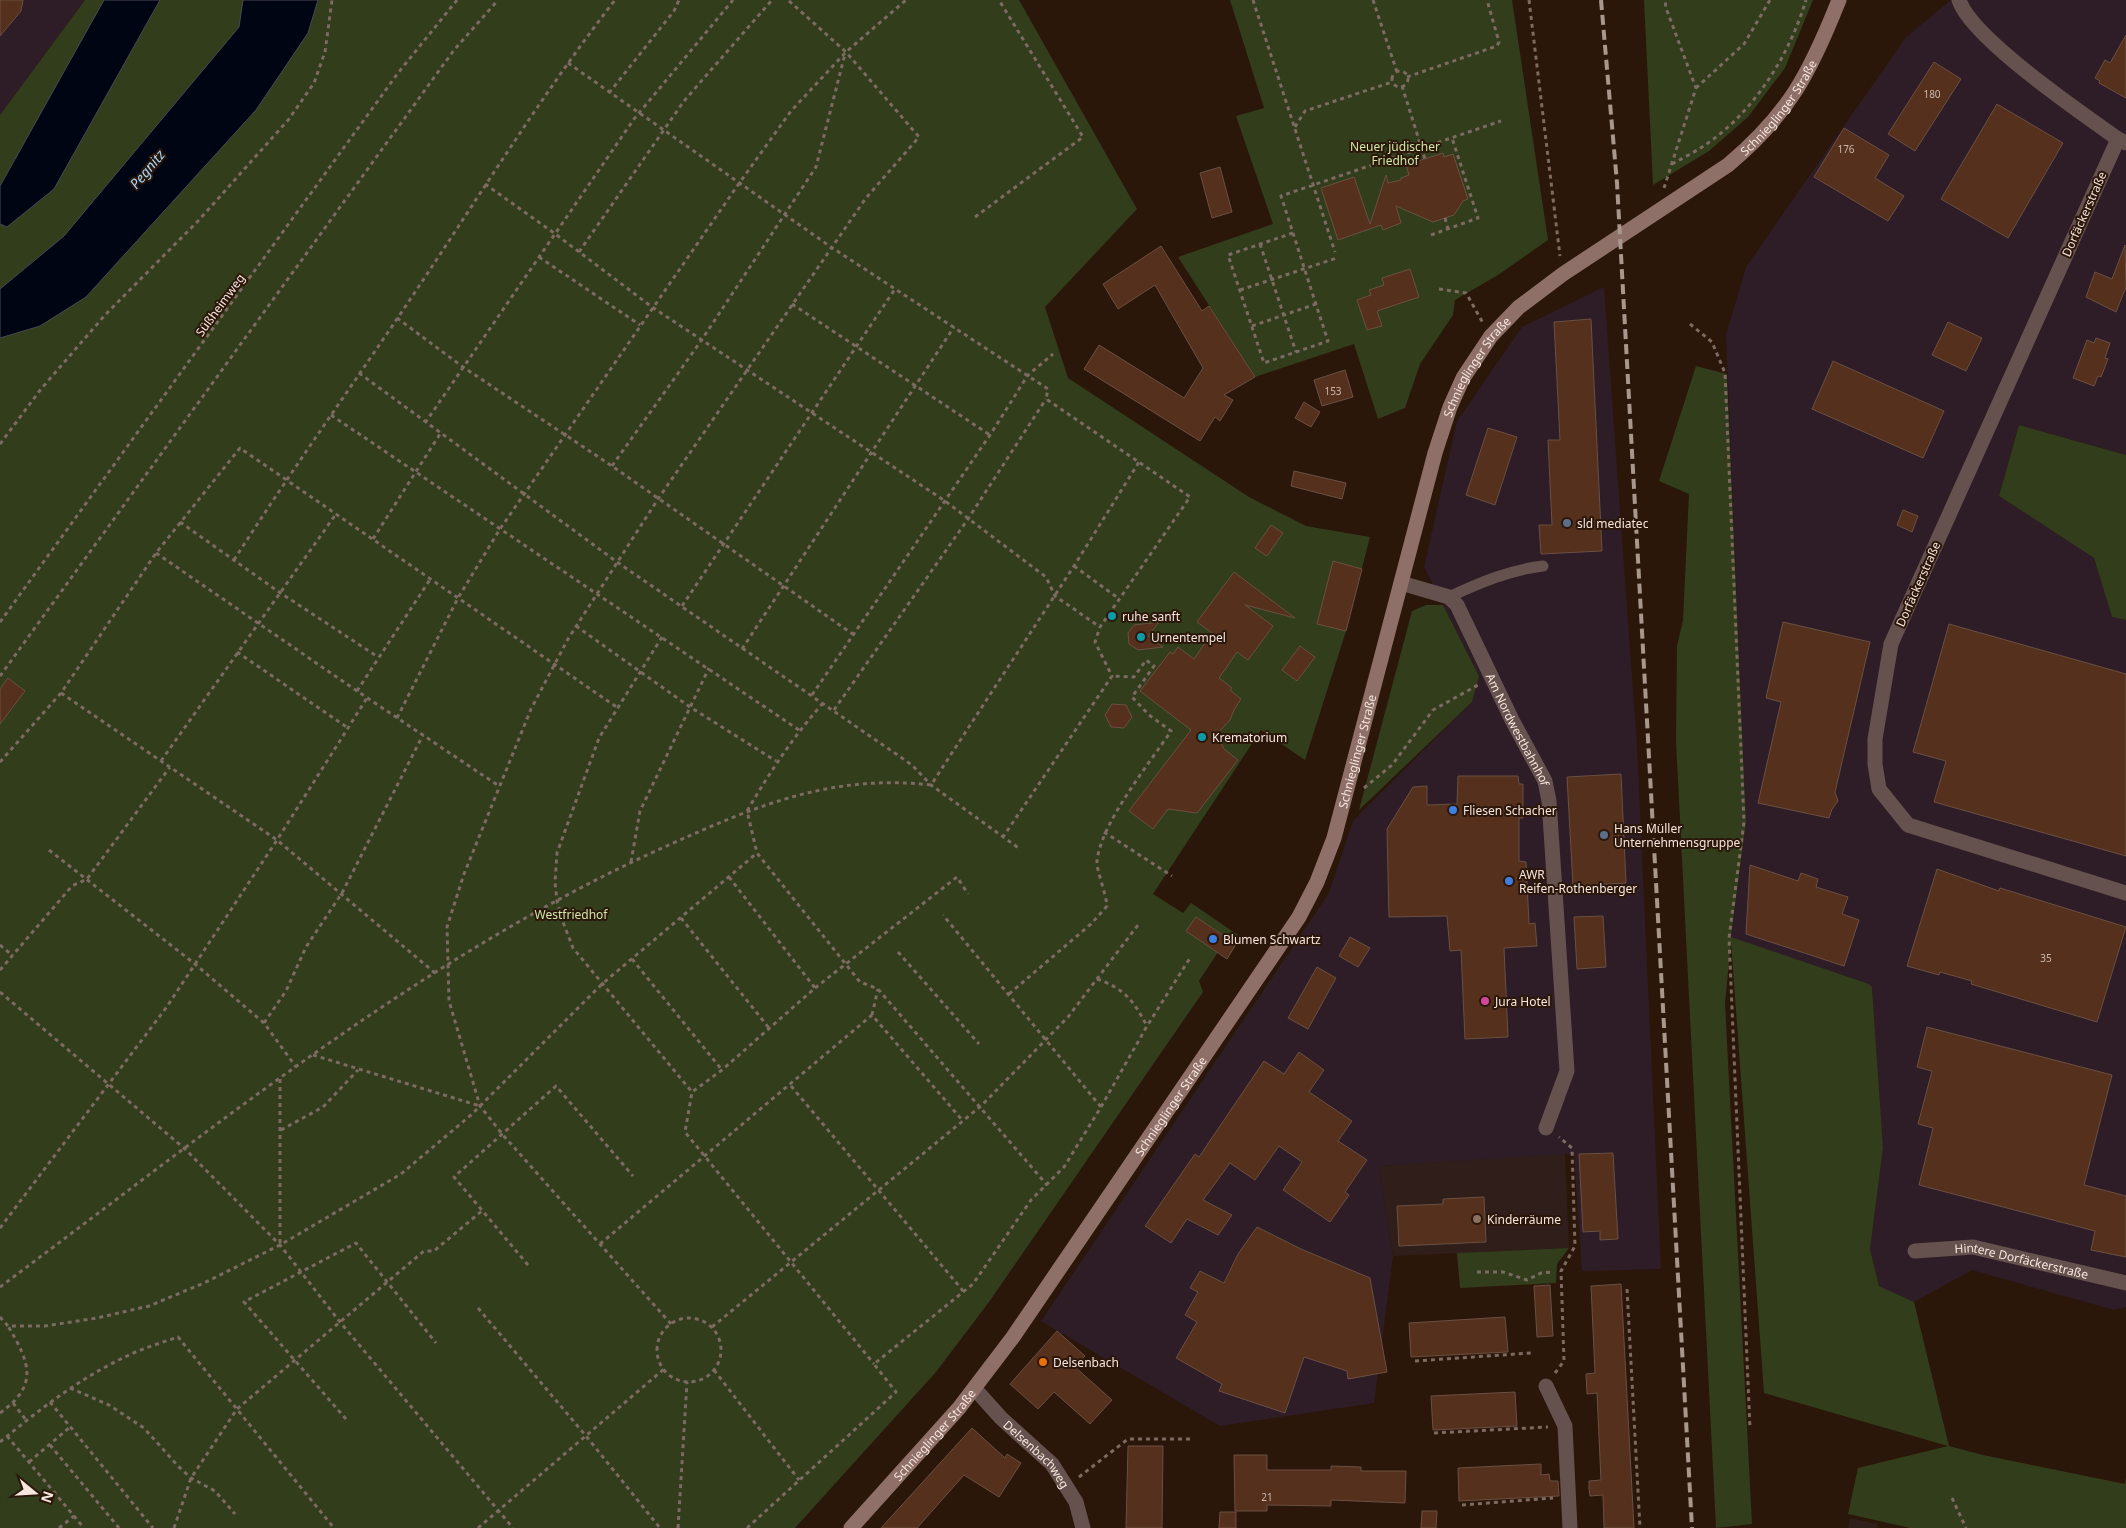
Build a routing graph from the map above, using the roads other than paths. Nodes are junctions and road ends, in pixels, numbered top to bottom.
1 (1839, 0) edge
2 (1959, 0) edge
3 (2122, 141) edge
4 (1543, 566) dead end
5 (1401, 583) junction
6 (1449, 597) junction
7 (2126, 893) edge
8 (1546, 1128) road end
9 (1915, 1251) dead end
10 (2126, 1283) edge
11 (1546, 1386) road end
12 (974, 1389) junction
13 (851, 1528) edge
14 (1083, 1528) edge
15 (1570, 1528) edge

1 - 5 main road, Schnieglinger Straße
2 - 3 street, Dorfäckerstraße
3 - 7 street, Dorfäckerstraße
4 - 6 lane
5 - 6 street
5 - 12 main road, Schnieglinger Straße
6 - 8 street, Am Nordwestbahnhof
9 - 10 street, Hintere Dorfäckerstraße
11 - 15 street
12 - 13 main road, Schnieglinger Straße
12 - 14 street, Delsenbachweg

